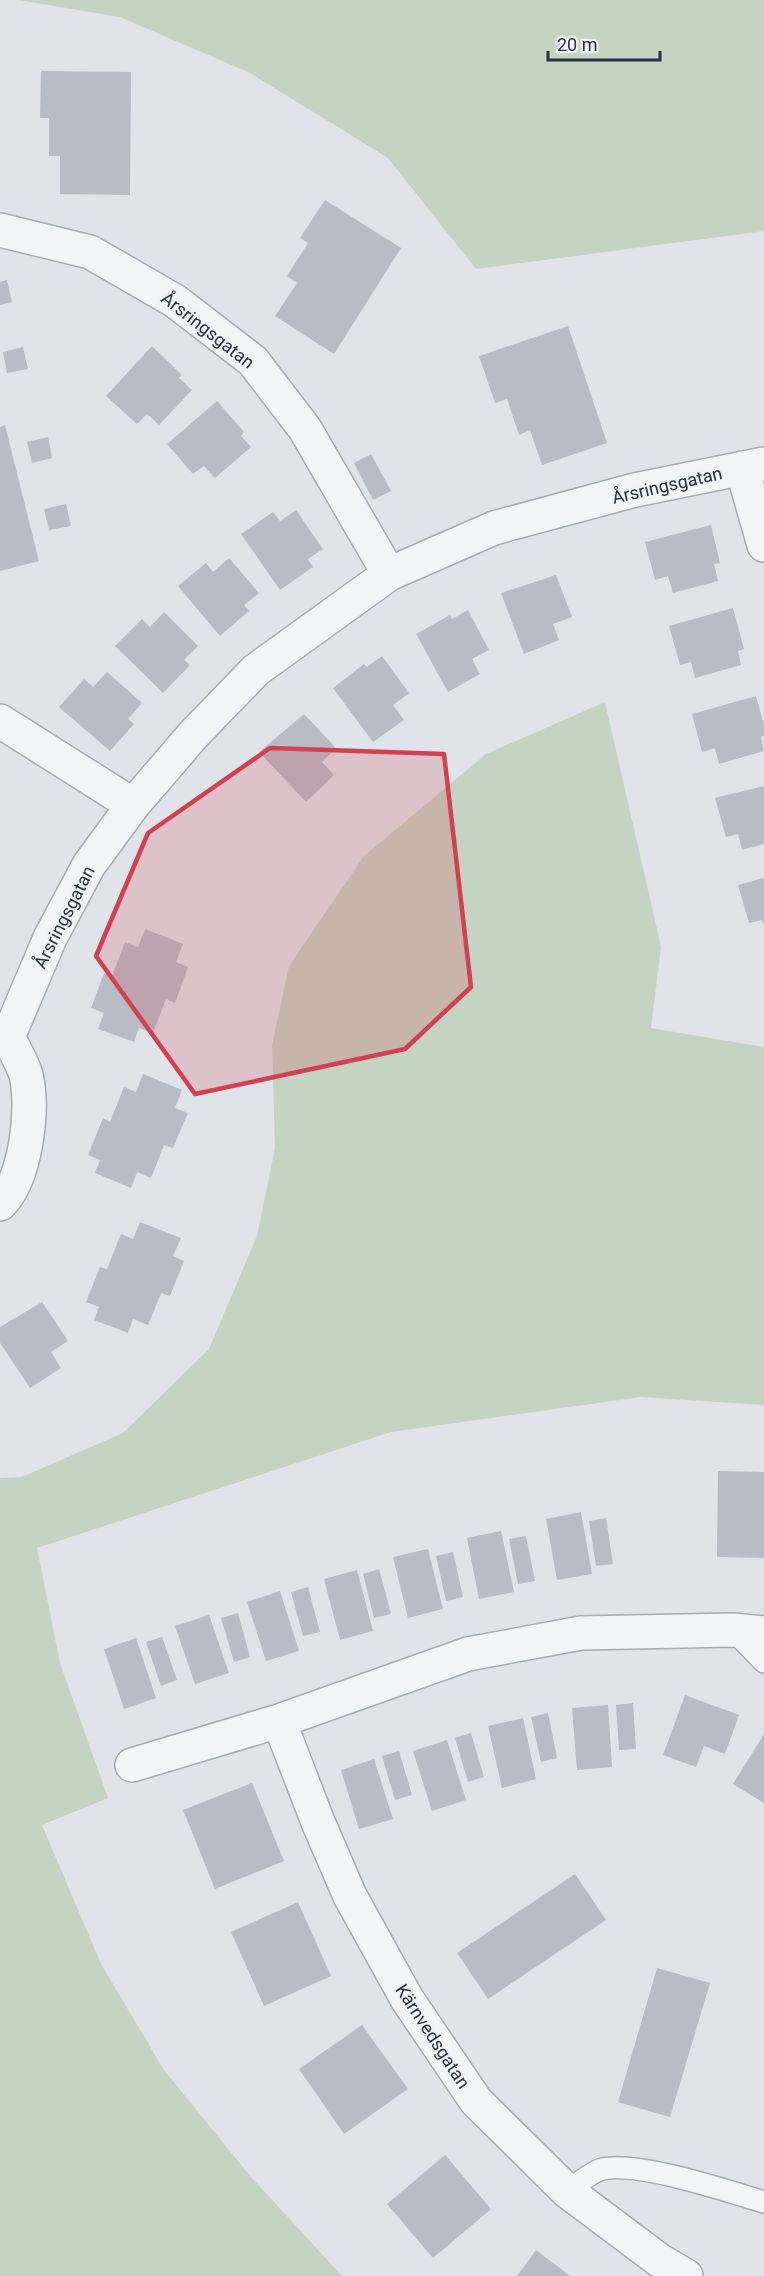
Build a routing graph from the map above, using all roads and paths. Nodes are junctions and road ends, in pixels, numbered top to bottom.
1 (0, 230) edge
2 (753, 466) edge
3 (764, 545) edge
4 (388, 574) junction
5 (0, 721) edge
6 (133, 805) junction
7 (4, 1037) edge
8 (0, 1204) edge
9 (748, 1631) edge
10 (764, 1662) edge
11 (279, 1720) junction
12 (132, 1765) dead end
13 (567, 2191) junction
14 (764, 2202) edge
15 (686, 2276) edge

1 - 4 street, Årsringsgatan
2 - 3 street, Årsringsgatan
2 - 4 street, Årsringsgatan
4 - 6 street, Årsringsgatan
5 - 6 street
6 - 7 street, Årsringsgatan
7 - 8 street, Årsringsgatan
9 - 10 lane
9 - 11 street
11 - 12 street
11 - 13 street, Kärnvedsgatan
13 - 14 lane
13 - 15 street, Kärnvedsgatan

